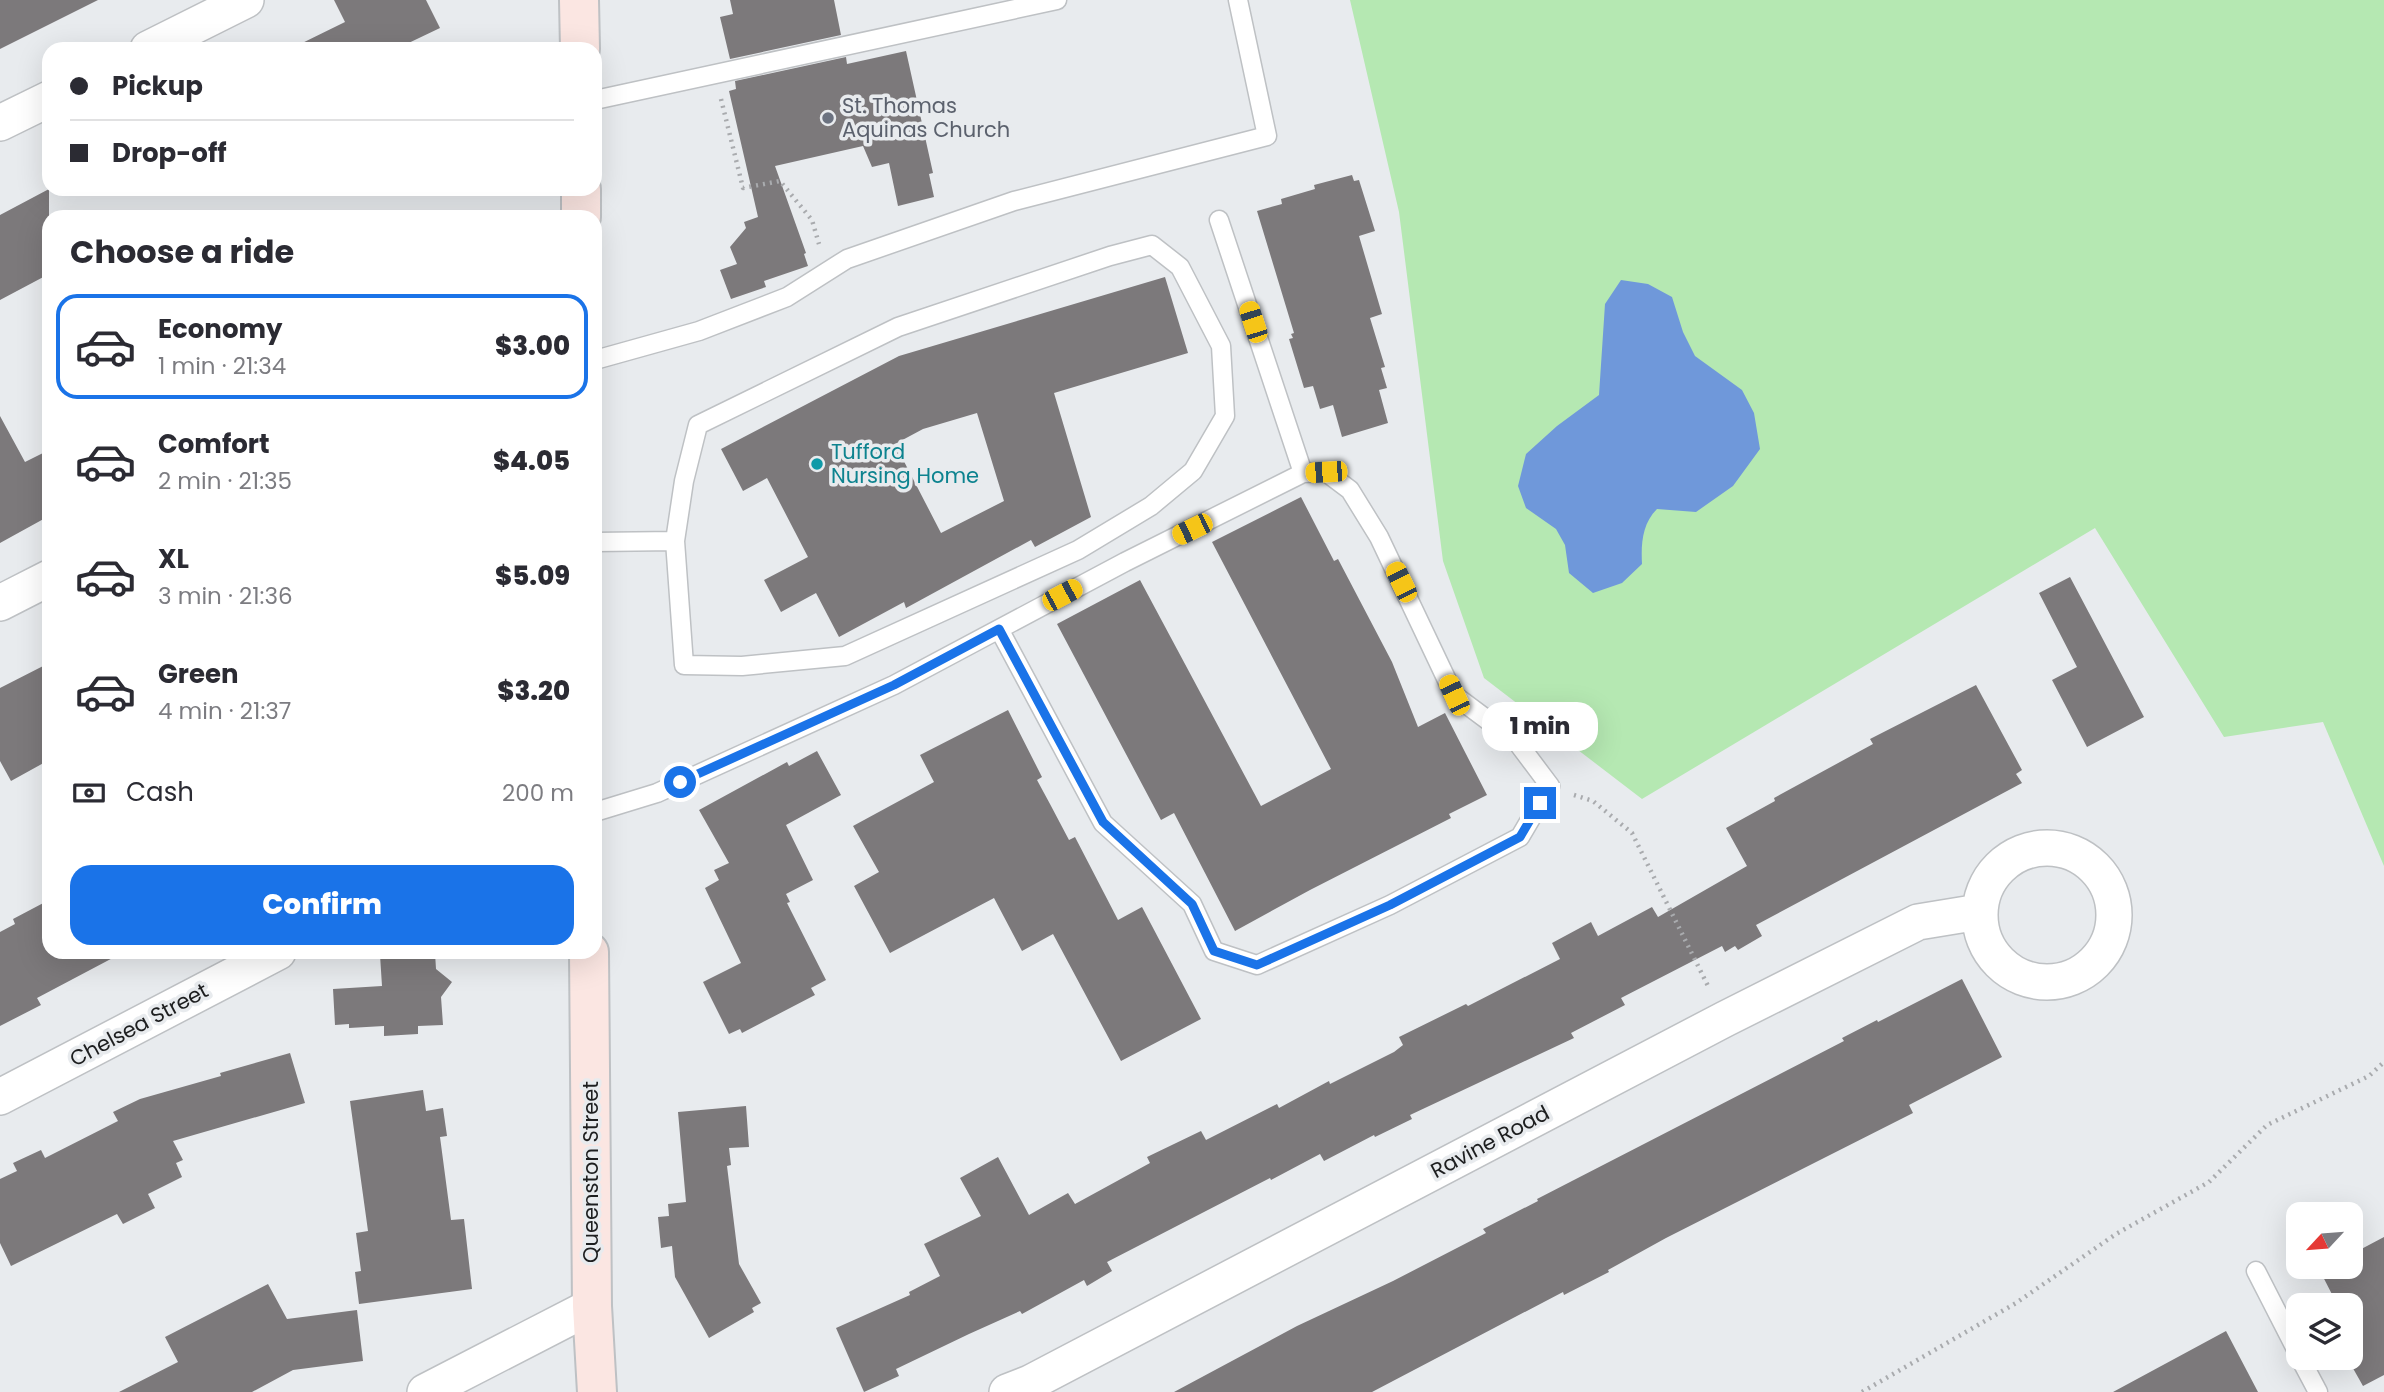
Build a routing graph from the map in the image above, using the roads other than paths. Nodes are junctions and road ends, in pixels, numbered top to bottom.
1 (246, 0) edge
2 (579, 0) edge
3 (1056, 0) edge
4 (1238, 0) edge
5 (162, 42) edge
6 (580, 42) edge
7 (602, 99) edge
8 (42, 102) edge
9 (0, 123) edge
10 (1219, 220) dead end
11 (602, 357) edge
12 (1303, 474) junction
13 (675, 541) junction
14 (602, 542) edge
15 (42, 582) edge
16 (0, 603) edge
17 (999, 629) junction
18 (602, 810) edge
19 (1979, 912) dead end
20 (265, 959) edge
21 (589, 959) edge
22 (0, 1097) edge
23 (2256, 1271) dead end
24 (592, 1306) junction
25 (2286, 1330) edge
26 (2306, 1370) edge
27 (425, 1392) edge
28 (597, 1392) edge
29 (1007, 1392) edge
30 (2318, 1392) edge

1 - 5 street
2 - 6 main road
3 - 7 lane
4 - 11 lane
8 - 9 street
10 - 12 lane
12 - 17 lane
12 - 17 lane
13 - 13 lane
13 - 14 lane
15 - 16 street
17 - 18 lane
19 - 29 street, Ravine Road
20 - 22 street, Chelsea Street
21 - 24 main road, Queenston Street
23 - 25 lane
24 - 27 street
24 - 28 main road, Queenston Street
26 - 30 lane

